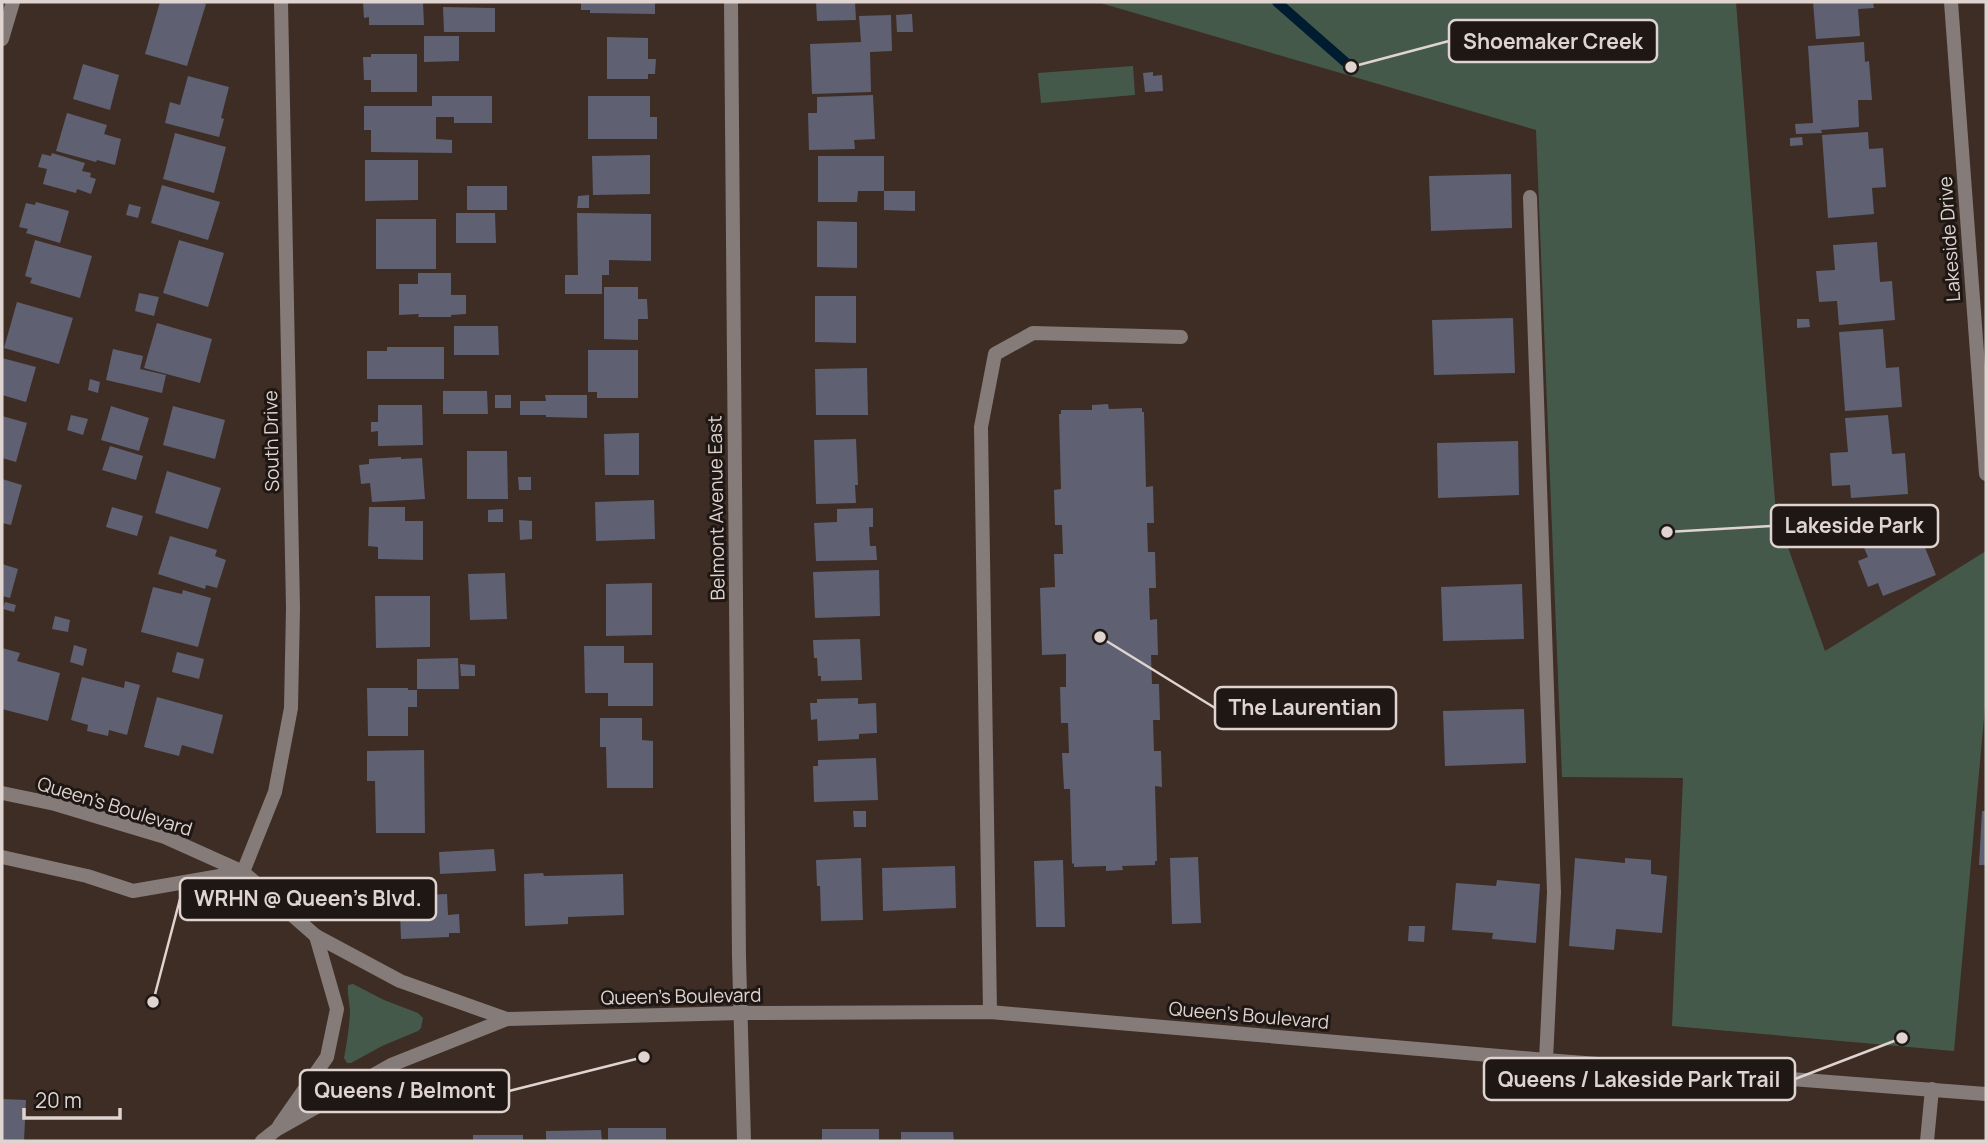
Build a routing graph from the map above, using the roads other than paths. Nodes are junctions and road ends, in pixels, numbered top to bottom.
1 (13, 2) edge
2 (281, 2) edge
3 (731, 2) edge
4 (1951, 2) edge
5 (2, 39) edge
6 (1530, 197) dead end
7 (1181, 337) dead end
8 (1986, 474) edge
9 (2, 793) edge
10 (2, 857) edge
11 (243, 872) junction
12 (316, 936) junction
13 (990, 1012) junction
14 (741, 1013) junction
15 (506, 1019) junction
16 (1546, 1060) junction
17 (1932, 1089) junction
18 (1986, 1094) edge
19 (276, 1130) junction
20 (262, 1141) edge
21 (744, 1141) edge
22 (1927, 1141) edge

1 - 5 street
2 - 11 street, South Drive
3 - 14 street, Belmont Avenue East
4 - 8 street, Lakeside Drive
6 - 16 street
7 - 13 street
9 - 11 street, Queen's Boulevard
10 - 11 street
11 - 12 street, Queen's Boulevard
12 - 15 street, Queen's Boulevard
12 - 19 street, Queen's Boulevard
13 - 14 street, Queen's Boulevard
13 - 16 street, Queen's Boulevard
14 - 15 street, Queen's Boulevard
14 - 21 street, Belmont Avenue East
15 - 19 street, Queen's Boulevard
16 - 17 street, Queen's Boulevard
17 - 18 street, Queen's Boulevard
17 - 22 street
19 - 20 street, Queen's Boulevard

